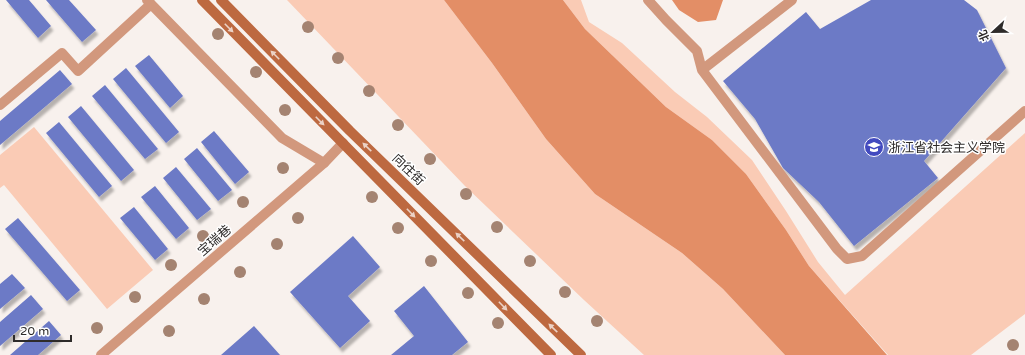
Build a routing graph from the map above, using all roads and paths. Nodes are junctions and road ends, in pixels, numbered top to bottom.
1 (202, 0) edge
2 (221, 0) edge
3 (648, 0) edge
4 (792, 0) edge
5 (149, 2) edge
6 (702, 70) junction
7 (0, 105) edge
8 (1025, 111) edge
9 (343, 143) junction
10 (324, 163) junction
11 (101, 355) edge
12 (551, 355) edge
13 (581, 355) edge

1 -> 9 street
13 -> 2 street, 向往街
3 - 6 street
4 - 6 street
5 - 7 street
5 - 10 street
6 - 8 street
9 - 10 street, 宝瑞巷
9 -> 12 street
10 - 11 street, 宝瑞巷

